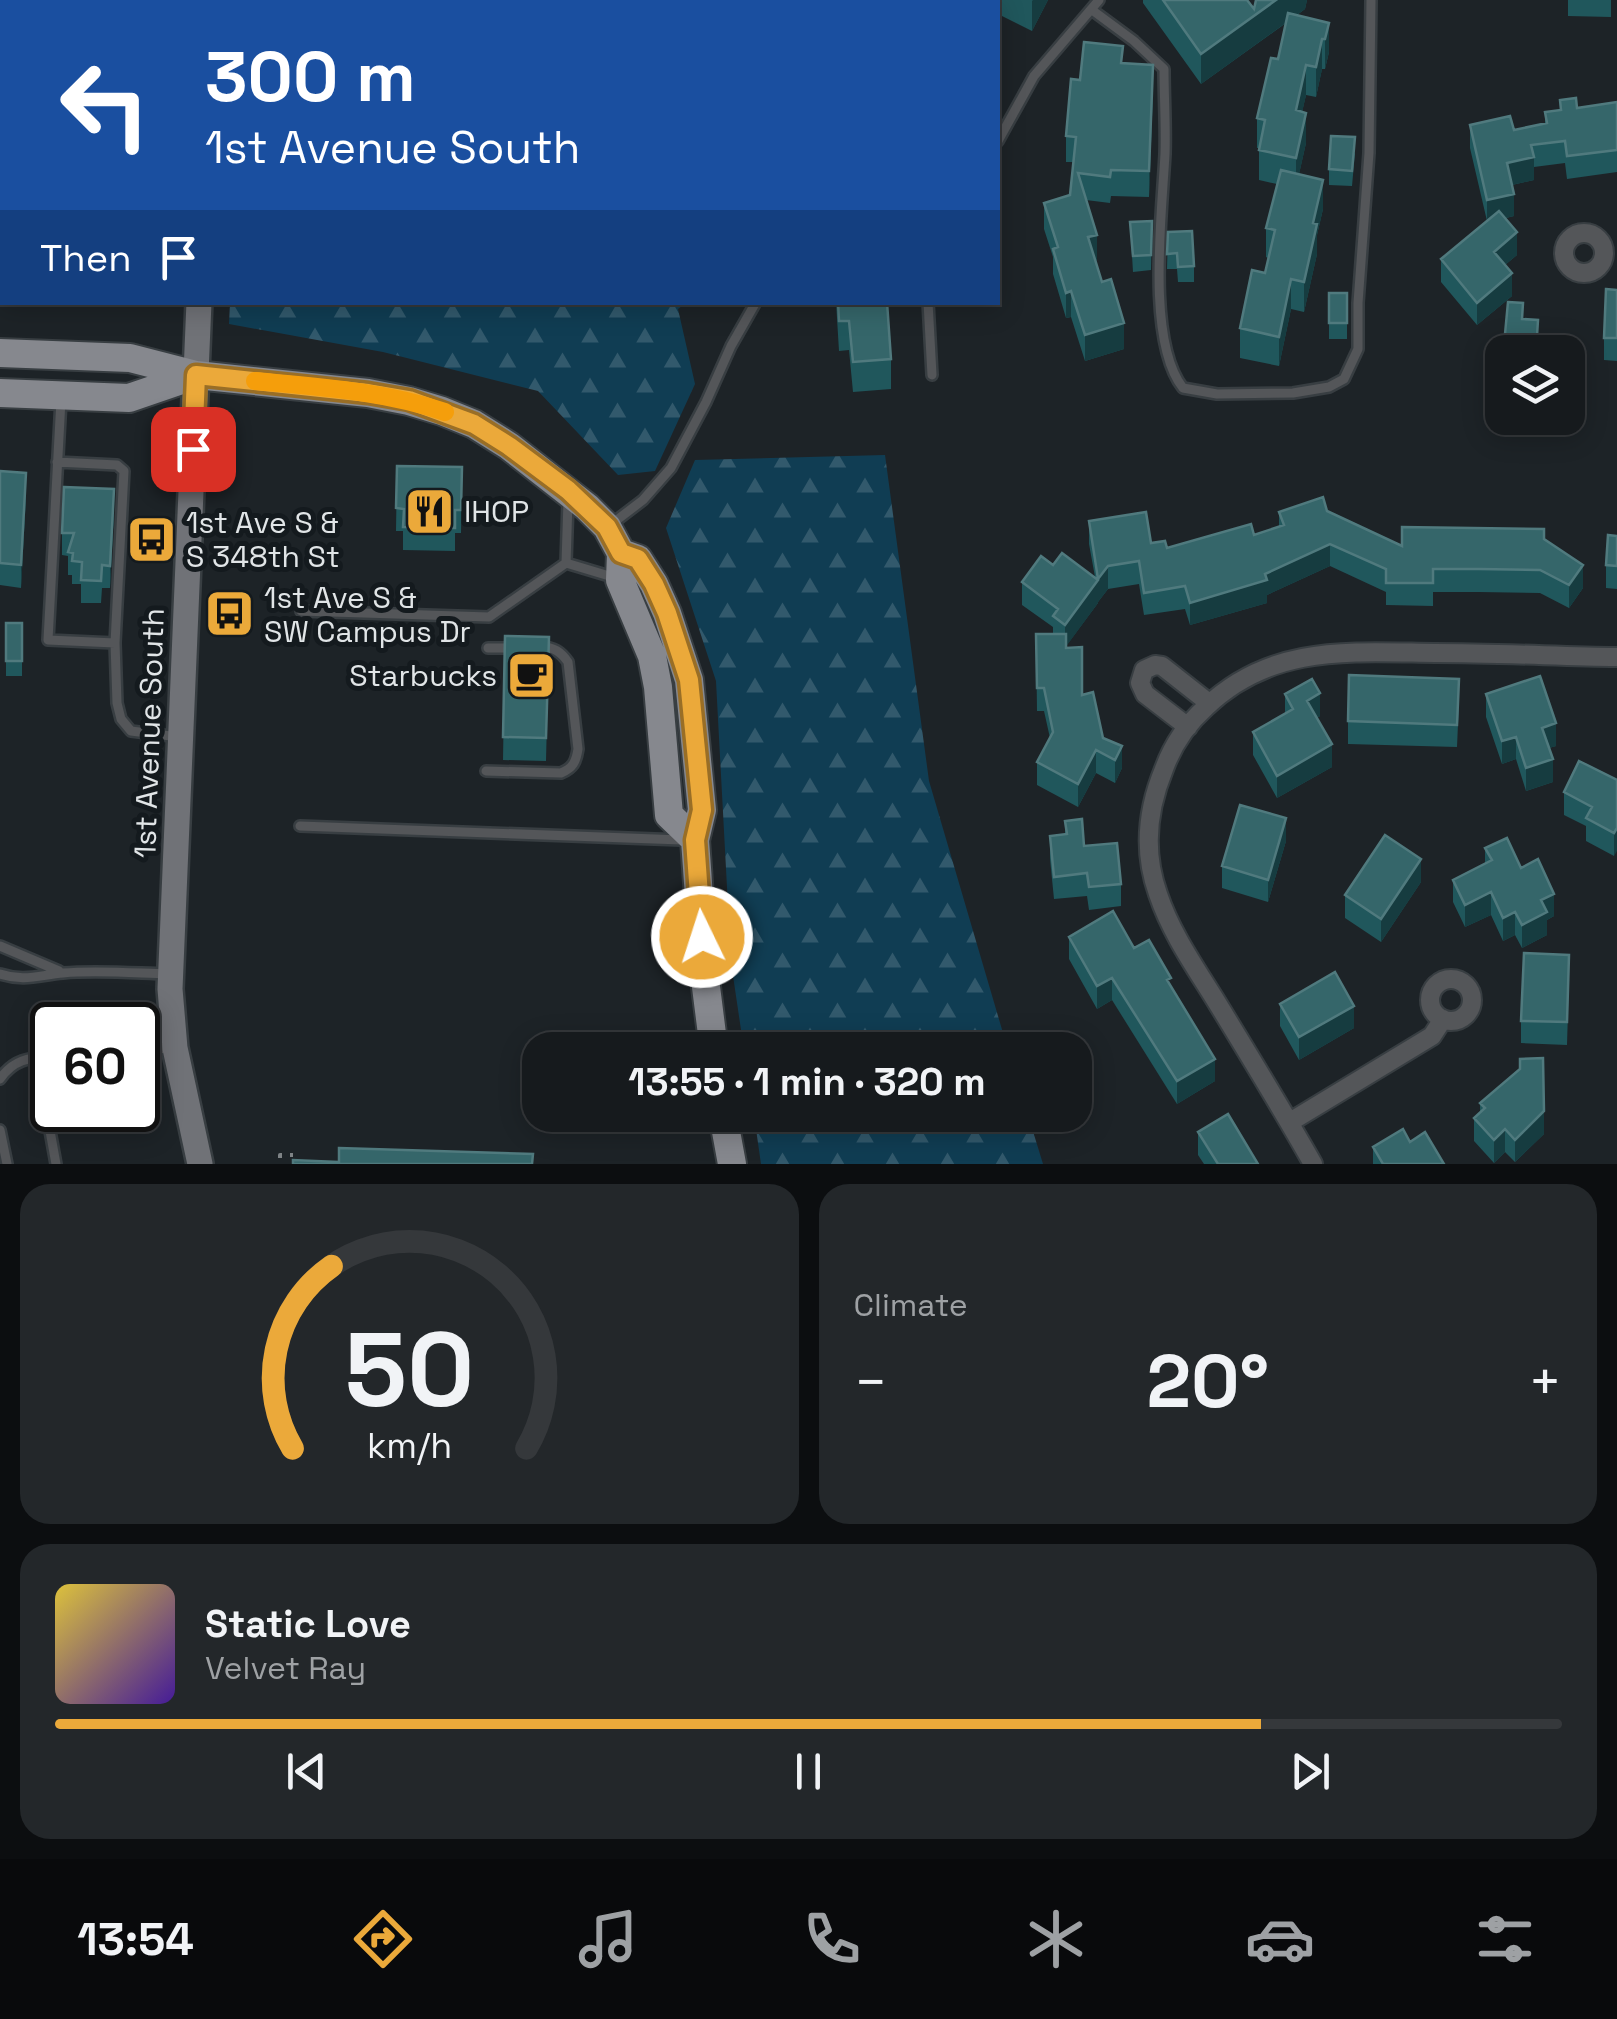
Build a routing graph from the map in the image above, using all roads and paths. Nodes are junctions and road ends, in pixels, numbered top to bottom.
1 (1099, 0) edge
2 (1371, 0) edge
3 (1092, 10) junction
4 (1000, 137) edge
5 (199, 305) edge
6 (754, 305) edge
7 (928, 305) edge
8 (0, 353) edge
9 (196, 375) junction
10 (932, 375) dead end
11 (0, 393) edge
12 (62, 396) junction
13 (57, 462) junction
14 (568, 490) junction
15 (607, 527) junction
16 (566, 563) junction
17 (620, 566) junction
18 (301, 611) dead end
19 (115, 643) junction
20 (488, 648) dead end
21 (1617, 657) edge
22 (1209, 704) junction
23 (1191, 722) junction
24 (181, 737) junction
25 (486, 771) dead end
26 (300, 826) dead end
27 (695, 840) junction
28 (0, 946) edge
29 (62, 972) junction
30 (0, 974) edge
31 (170, 974) junction
32 (1443, 1020) dead end
33 (712, 1032) edge
34 (175, 1048) junction
35 (160, 1049) edge
36 (30, 1058) edge
37 (0, 1080) edge
38 (1290, 1122) junction
39 (0, 1130) edge
40 (50, 1132) edge
41 (726, 1132) edge
42 (293, 1155) dead end
43 (280, 1158) dead end
44 (7, 1164) edge
45 (56, 1164) edge
46 (200, 1164) edge
47 (732, 1164) edge
48 (1313, 1164) edge

1 - 3 lane
2 - 3 lane
3 - 4 lane
5 - 9 main road, 1st Avenue South
6 - 15 lane
7 - 10 lane
8 - 9 main road
9 - 12 main road
9 - 14 main road
9 - 24 main road, 1st Avenue South
11 - 12 main road
12 - 13 lane
13 - 19 lane
13 - 19 lane
14 - 15 main road
14 - 16 lane
15 - 17 main road
16 - 17 lane
16 - 18 lane
17 - 27 main road
19 - 24 lane
20 - 25 lane
21 - 22 street
22 - 23 street
22 - 23 street
23 - 38 street
24 - 31 main road, 1st Avenue South
26 - 27 lane
27 - 33 main road
28 - 29 lane
29 - 30 lane
29 - 31 lane
31 - 34 main road, 1st Avenue South
32 - 38 street
34 - 35 lane
34 - 46 main road, 1st Avenue South
36 - 37 lane
38 - 48 street
39 - 44 lane
40 - 45 lane
41 - 47 main road
42 - 43 path

